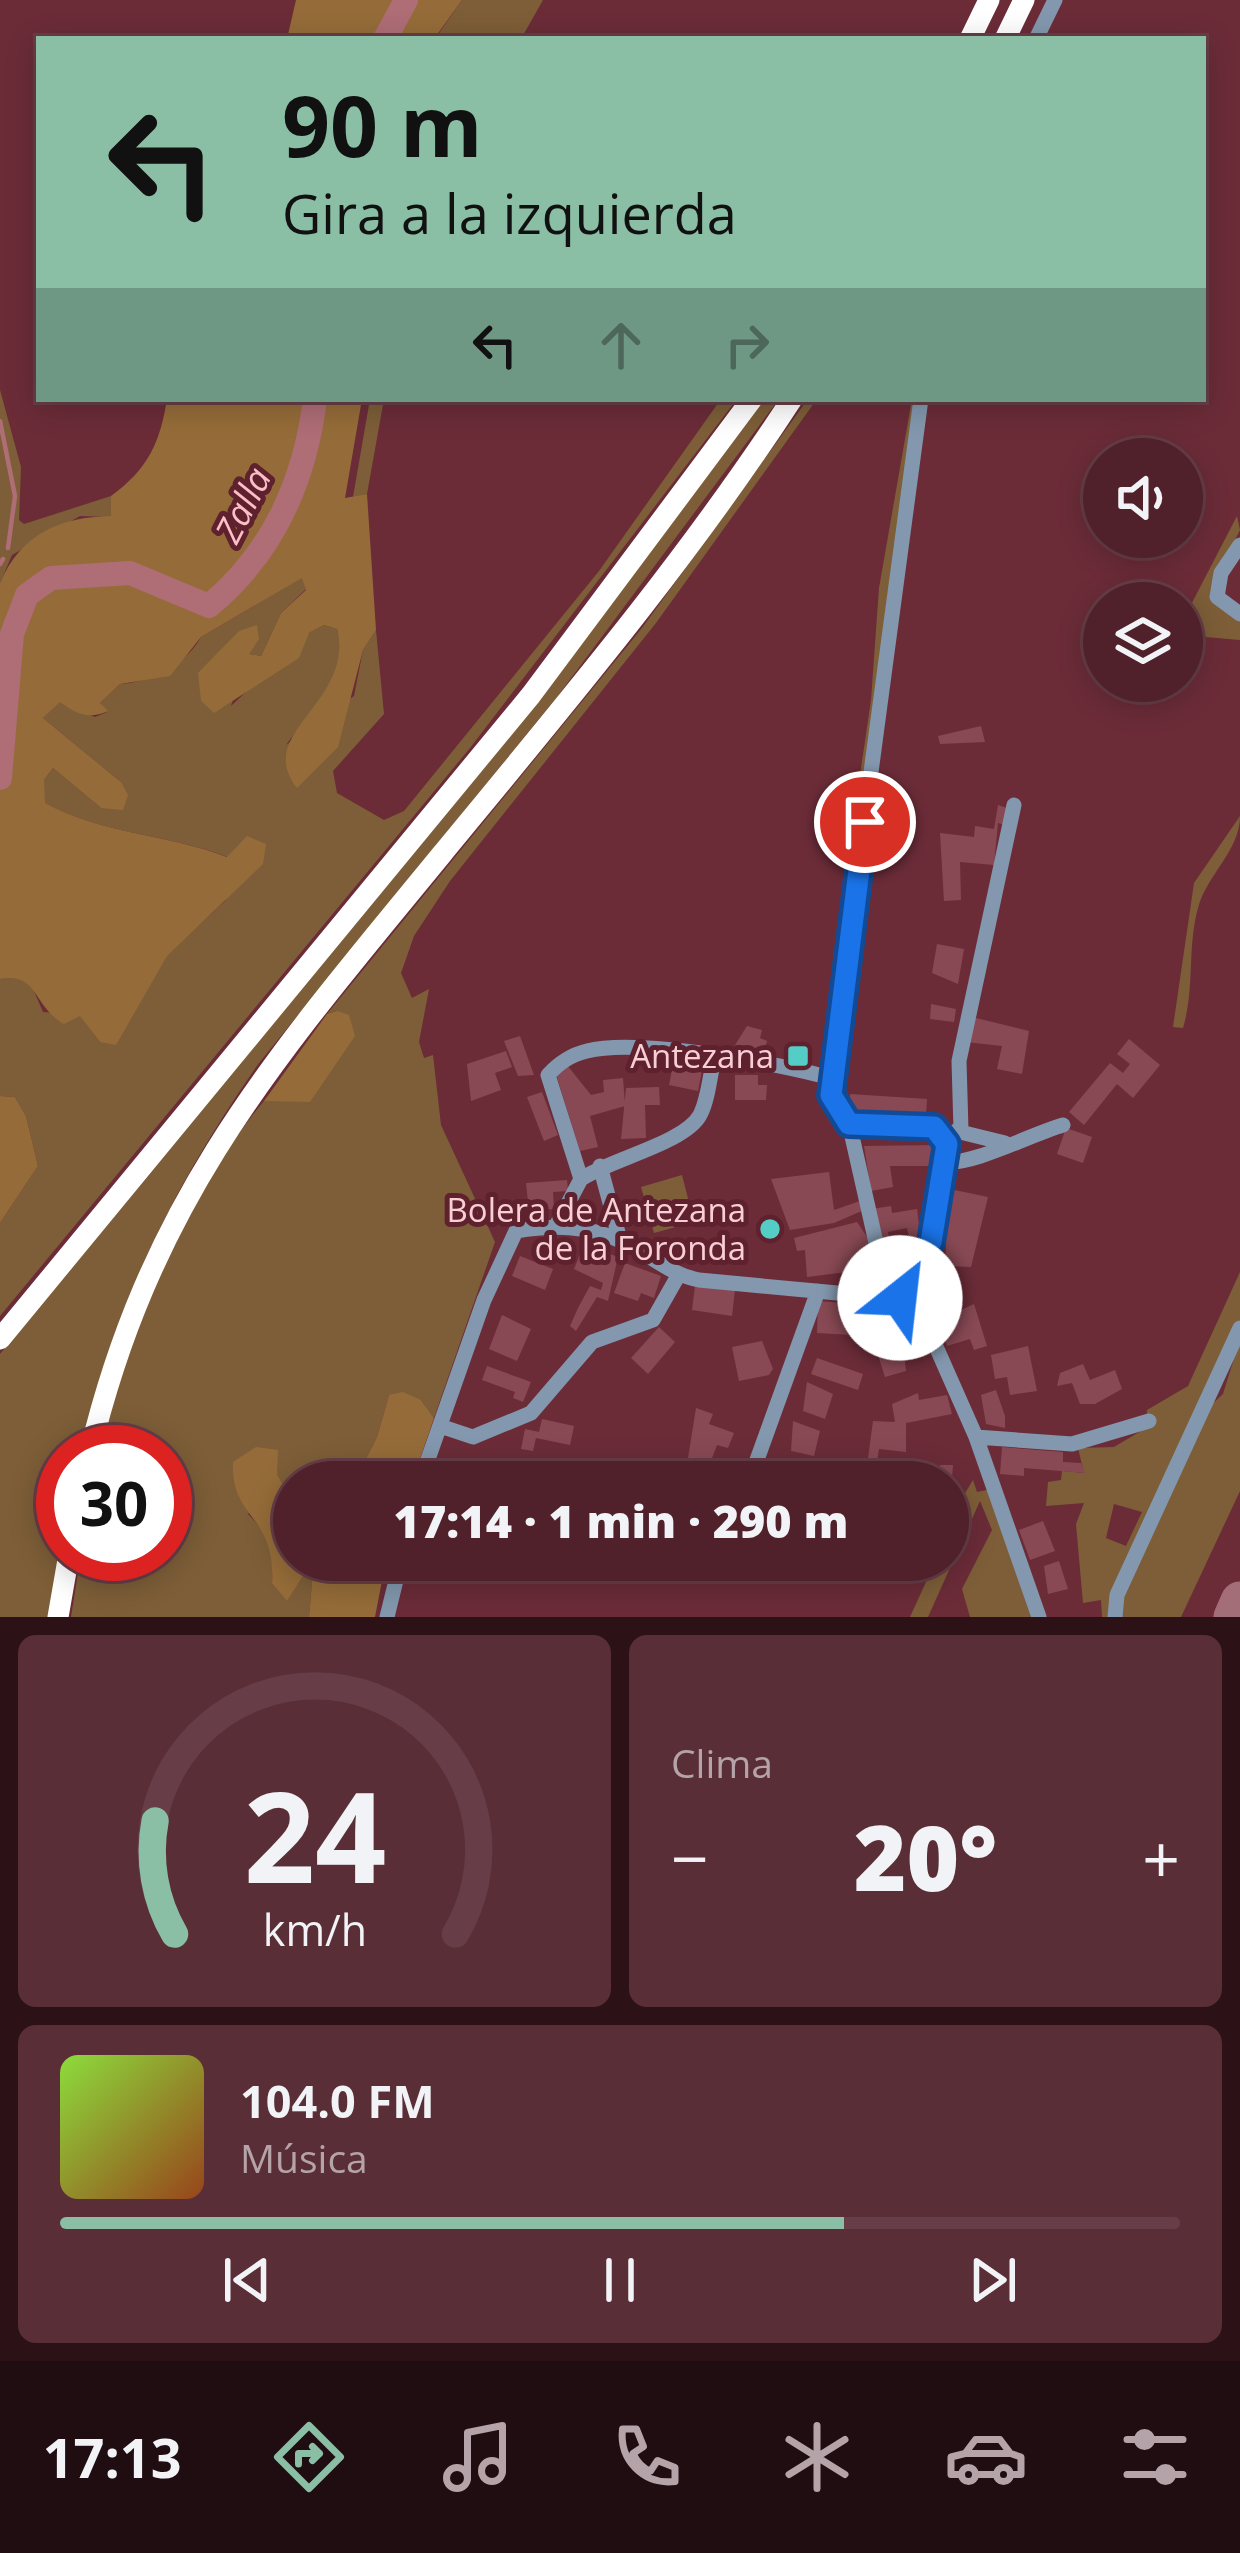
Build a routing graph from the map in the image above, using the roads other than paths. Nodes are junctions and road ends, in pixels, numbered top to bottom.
1 (989, 0) edge
2 (1024, 0) edge
3 (1055, 0) edge
4 (971, 36) edge
5 (1006, 36) edge
6 (1037, 36) edge
7 (750, 402) edge
8 (790, 402) edge
9 (921, 402) edge
10 (1240, 545) edge
11 (1240, 614) edge
12 (1014, 805) dead end
13 (714, 1058) junction
14 (830, 1078) junction
15 (849, 1124) junction
16 (1063, 1125) dead end
17 (952, 1131) junction
18 (1006, 1142) junction
19 (944, 1162) junction
20 (600, 1166) junction
21 (581, 1178) junction
22 (557, 1224) junction
23 (620, 1240) junction
24 (918, 1267) junction
25 (678, 1276) junction
26 (893, 1279) junction
27 (818, 1291) junction
28 (914, 1299) junction
29 (1240, 1328) edge
30 (0, 1339) edge
31 (1149, 1421) dead end
32 (98, 1425) edge
33 (440, 1426) junction
34 (976, 1437) junction
35 (427, 1461) edge
36 (756, 1461) edge
37 (65, 1581) edge
38 (395, 1581) edge
39 (58, 1617) edge
40 (387, 1617) edge
41 (1040, 1617) edge
42 (1115, 1617) edge

1 - 4 highway
2 - 5 highway
3 - 6 street
7 - 30 highway
8 - 32 highway
9 - 14 street
10 - 11 street
12 - 17 street
13 - 14 street
13 - 20 street
13 - 21 street
14 - 15 street
15 - 17 street
15 - 26 street
16 - 18 street
17 - 18 street
17 - 19 street
18 - 19 street
19 - 24 street
20 - 21 street
20 - 23 street
21 - 22 street
22 - 23 street
22 - 33 street
23 - 25 street
24 - 26 street
24 - 28 street
25 - 27 street
25 - 33 street
26 - 27 street
26 - 28 street
27 - 36 street
28 - 34 street
29 - 42 street
31 - 34 street
33 - 35 street
34 - 41 street
37 - 39 highway
38 - 40 street

